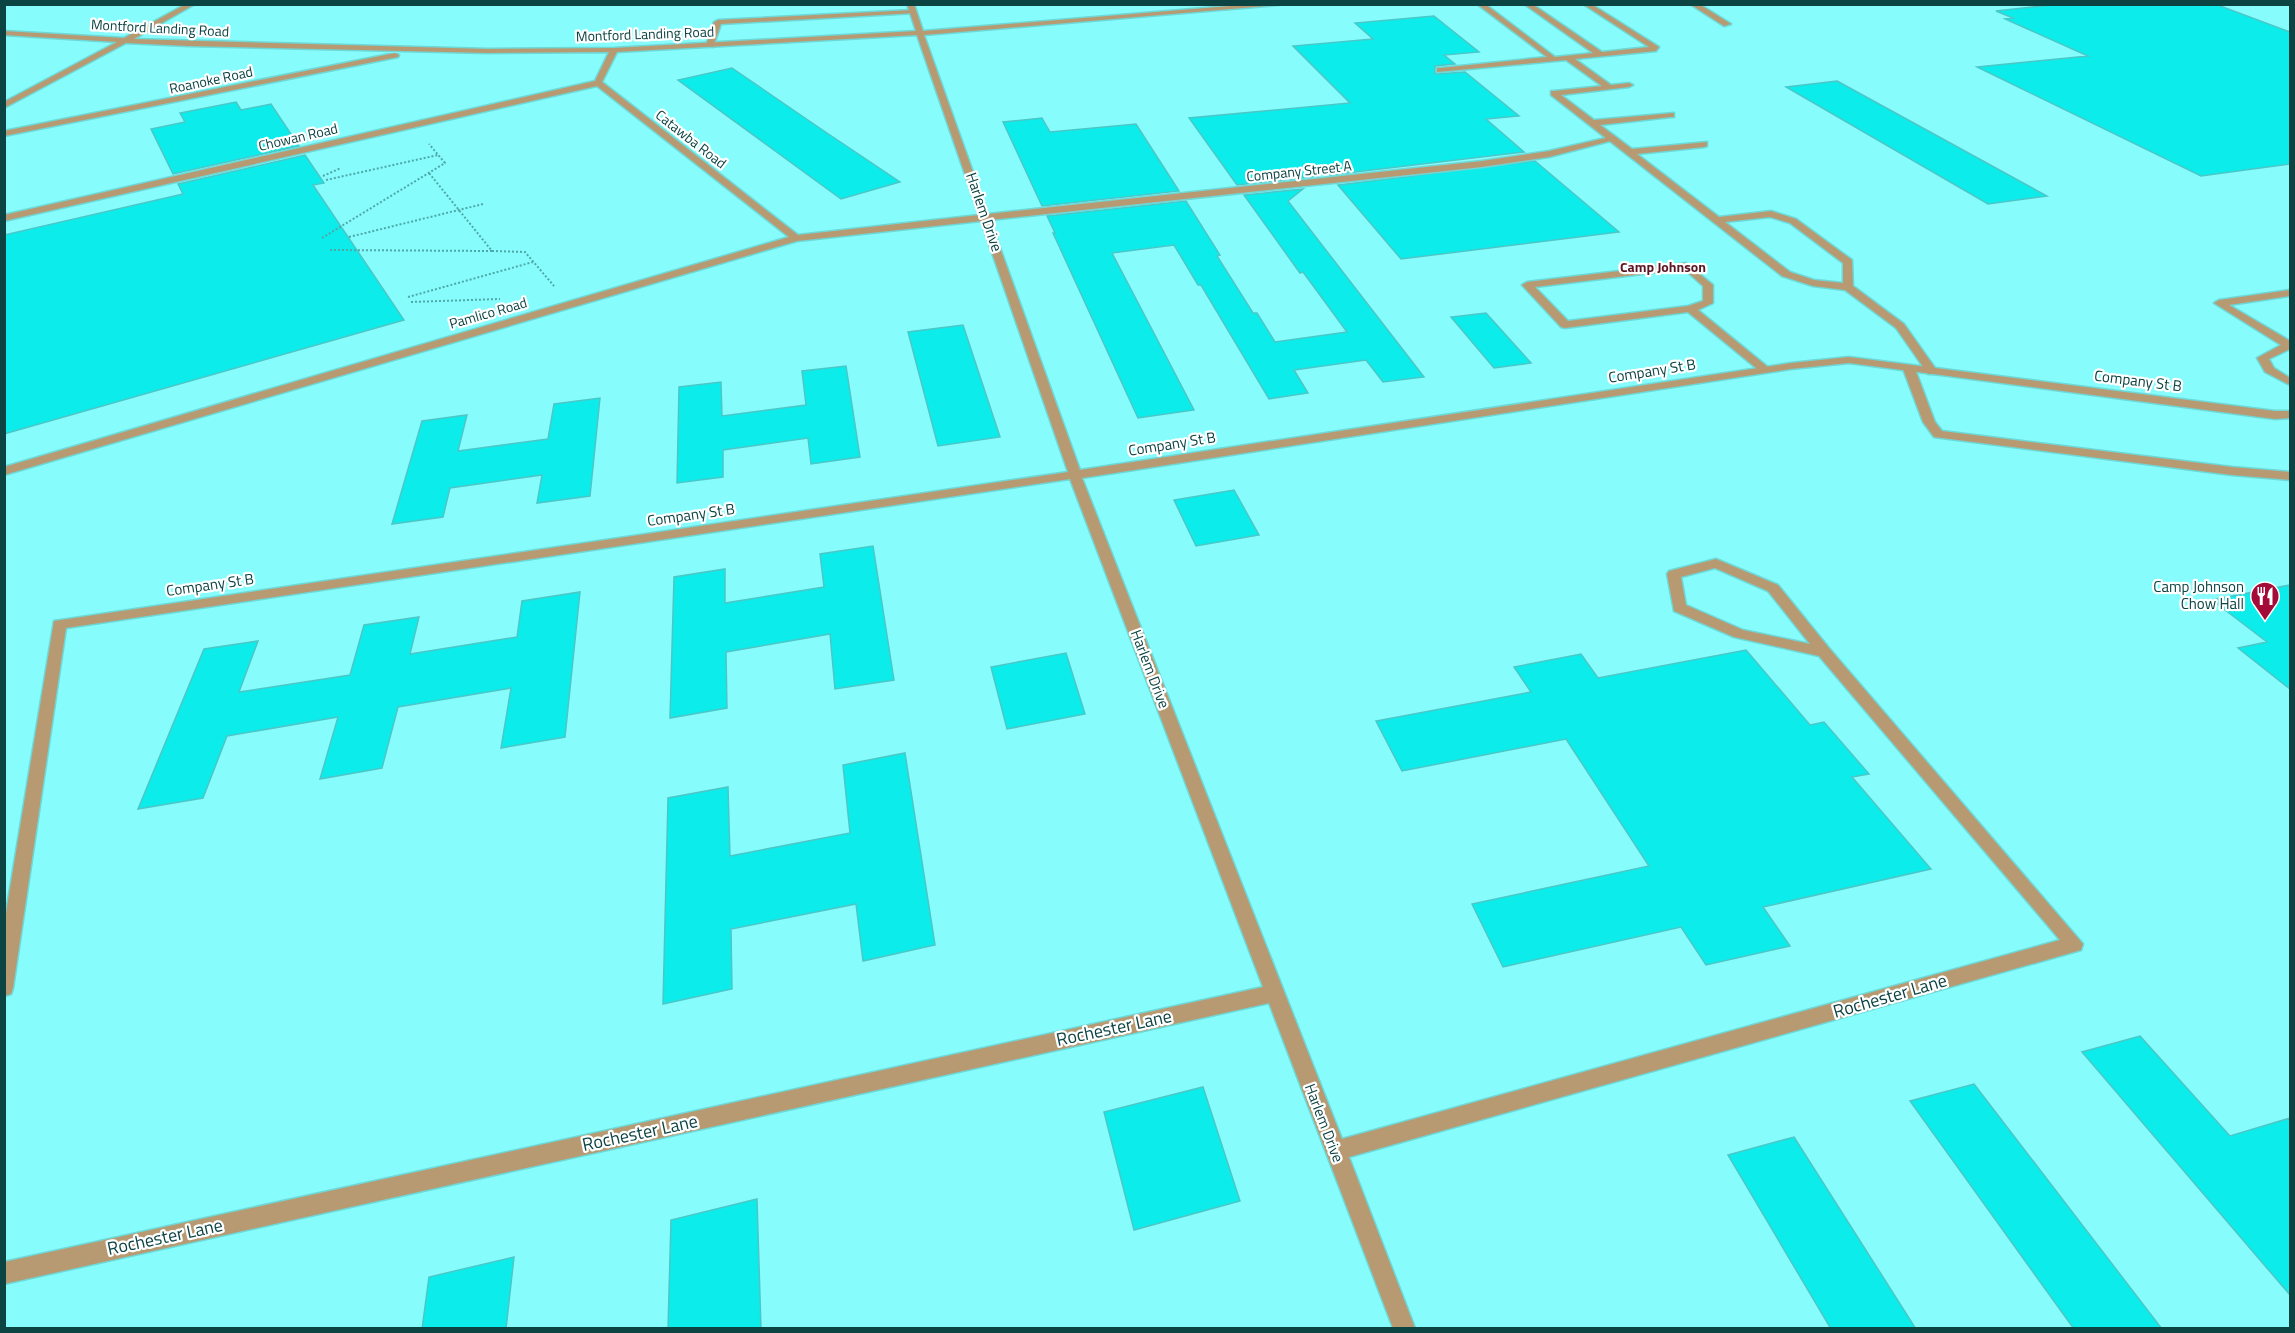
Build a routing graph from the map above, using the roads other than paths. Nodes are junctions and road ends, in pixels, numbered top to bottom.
1 (192, 4) edge
2 (1286, 4) edge
3 (1527, 4) edge
4 (1586, 4) edge
5 (1693, 4) edge
6 (1481, 5) edge
7 (1492, 5) edge
8 (912, 8) edge
9 (1727, 24) dead end
10 (4, 33) edge
11 (922, 33) junction
12 (128, 40) junction
13 (710, 45) junction
14 (422, 50) junction
15 (614, 50) junction
16 (1601, 55) junction
17 (1568, 58) junction
18 (1554, 59) junction
19 (1440, 70) dead end
20 (598, 83) junction
21 (1629, 85) dead end
22 (1609, 87) junction
23 (4, 106) edge
24 (1671, 116) dead end
25 (1593, 123) junction
26 (4, 134) edge
27 (1614, 139) junction
28 (1704, 144) dead end
29 (1630, 152) junction
30 (4, 218) edge
31 (986, 219) junction
32 (1718, 220) junction
33 (796, 238) junction
34 (1848, 287) junction
35 (2290, 293) edge
36 (1690, 309) junction
37 (2290, 345) edge
38 (1909, 369) junction
39 (1765, 370) junction
40 (1932, 372) junction
41 (2290, 382) edge
42 (2290, 415) edge
43 (4, 471) edge
44 (1075, 475) junction
45 (2290, 476) edge
46 (1824, 652) junction
47 (4, 988) edge
48 (1275, 993) junction
49 (1335, 1151) junction
50 (4, 1272) edge
51 (1404, 1329) edge

1 - 12 street
2 - 11 street, Montford Landing Road
3 - 16 street
4 - 16 street
5 - 9 street
6 - 7 street
6 - 18 street
8 - 11 street, Harlem Drive
8 - 13 street
10 - 12 street, Montford Landing Road
11 - 13 street, Montford Landing Road
11 - 31 street, Harlem Drive
12 - 14 street, Montford Landing Road
12 - 23 street
13 - 15 street, Montford Landing Road
14 - 15 street, Montford Landing Road
14 - 26 street, Roanoke Road
15 - 20 street
16 - 17 street
17 - 18 street
17 - 22 street
18 - 19 street
20 - 30 street, Chowan Road
20 - 33 street, Catawba Road
21 - 22 street
22 - 25 street
24 - 25 street
25 - 27 street
27 - 29 street
27 - 31 street, Company Street A
28 - 29 street
29 - 32 street
31 - 33 street, Pamlico Road
31 - 44 street, Harlem Drive
32 - 34 street
32 - 34 street
33 - 43 street, Pamlico Road
34 - 40 street
35 - 37 street
36 - 36 street
36 - 39 street
37 - 41 street
38 - 39 street, Company St B
38 - 40 street, Company St B
38 - 45 street
39 - 44 street, Company St B
40 - 42 street, Company St B
44 - 47 street, Company St B
44 - 48 street, Harlem Drive
46 - 46 street, Rochester Lane
46 - 49 street, Rochester Lane
48 - 49 street, Harlem Drive
48 - 50 street, Rochester Lane
49 - 51 street, Harlem Drive

